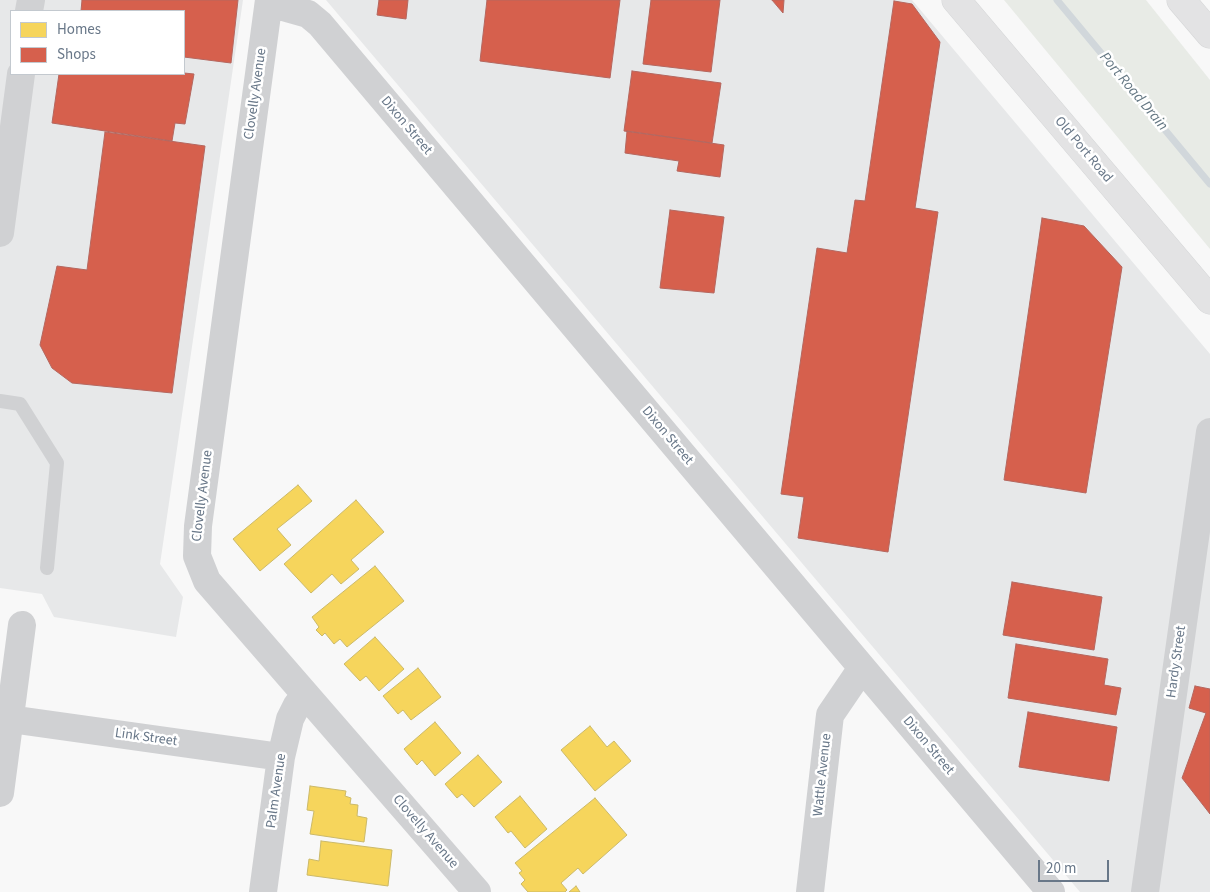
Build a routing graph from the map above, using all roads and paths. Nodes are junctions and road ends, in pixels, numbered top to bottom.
1 (956, 0) edge
2 (1181, 0) edge
3 (269, 2) edge
4 (1210, 34) edge
5 (21, 75) edge
6 (0, 233) edge
7 (1210, 300) edge
8 (0, 401) edge
9 (1210, 432) edge
10 (47, 568) dead end
11 (22, 625) dead end
12 (862, 668) junction
13 (309, 700) junction
14 (10, 719) junction
15 (281, 757) junction
16 (0, 793) edge
17 (263, 892) edge
18 (477, 892) edge
19 (810, 892) edge
20 (1051, 892) edge
21 (1145, 892) edge

1 - 7 main road, Old Port Road
2 - 4 main road
3 - 12 street, Dixon Street
3 - 13 street, Clovelly Avenue
5 - 6 street
8 - 10 lane
9 - 21 street, Hardy Street
11 - 14 street
12 - 19 street, Wattle Avenue
12 - 20 street, Dixon Street
13 - 15 street, Palm Avenue
13 - 18 street, Clovelly Avenue
14 - 15 street, Link Street
14 - 16 street
15 - 17 street, Palm Avenue

